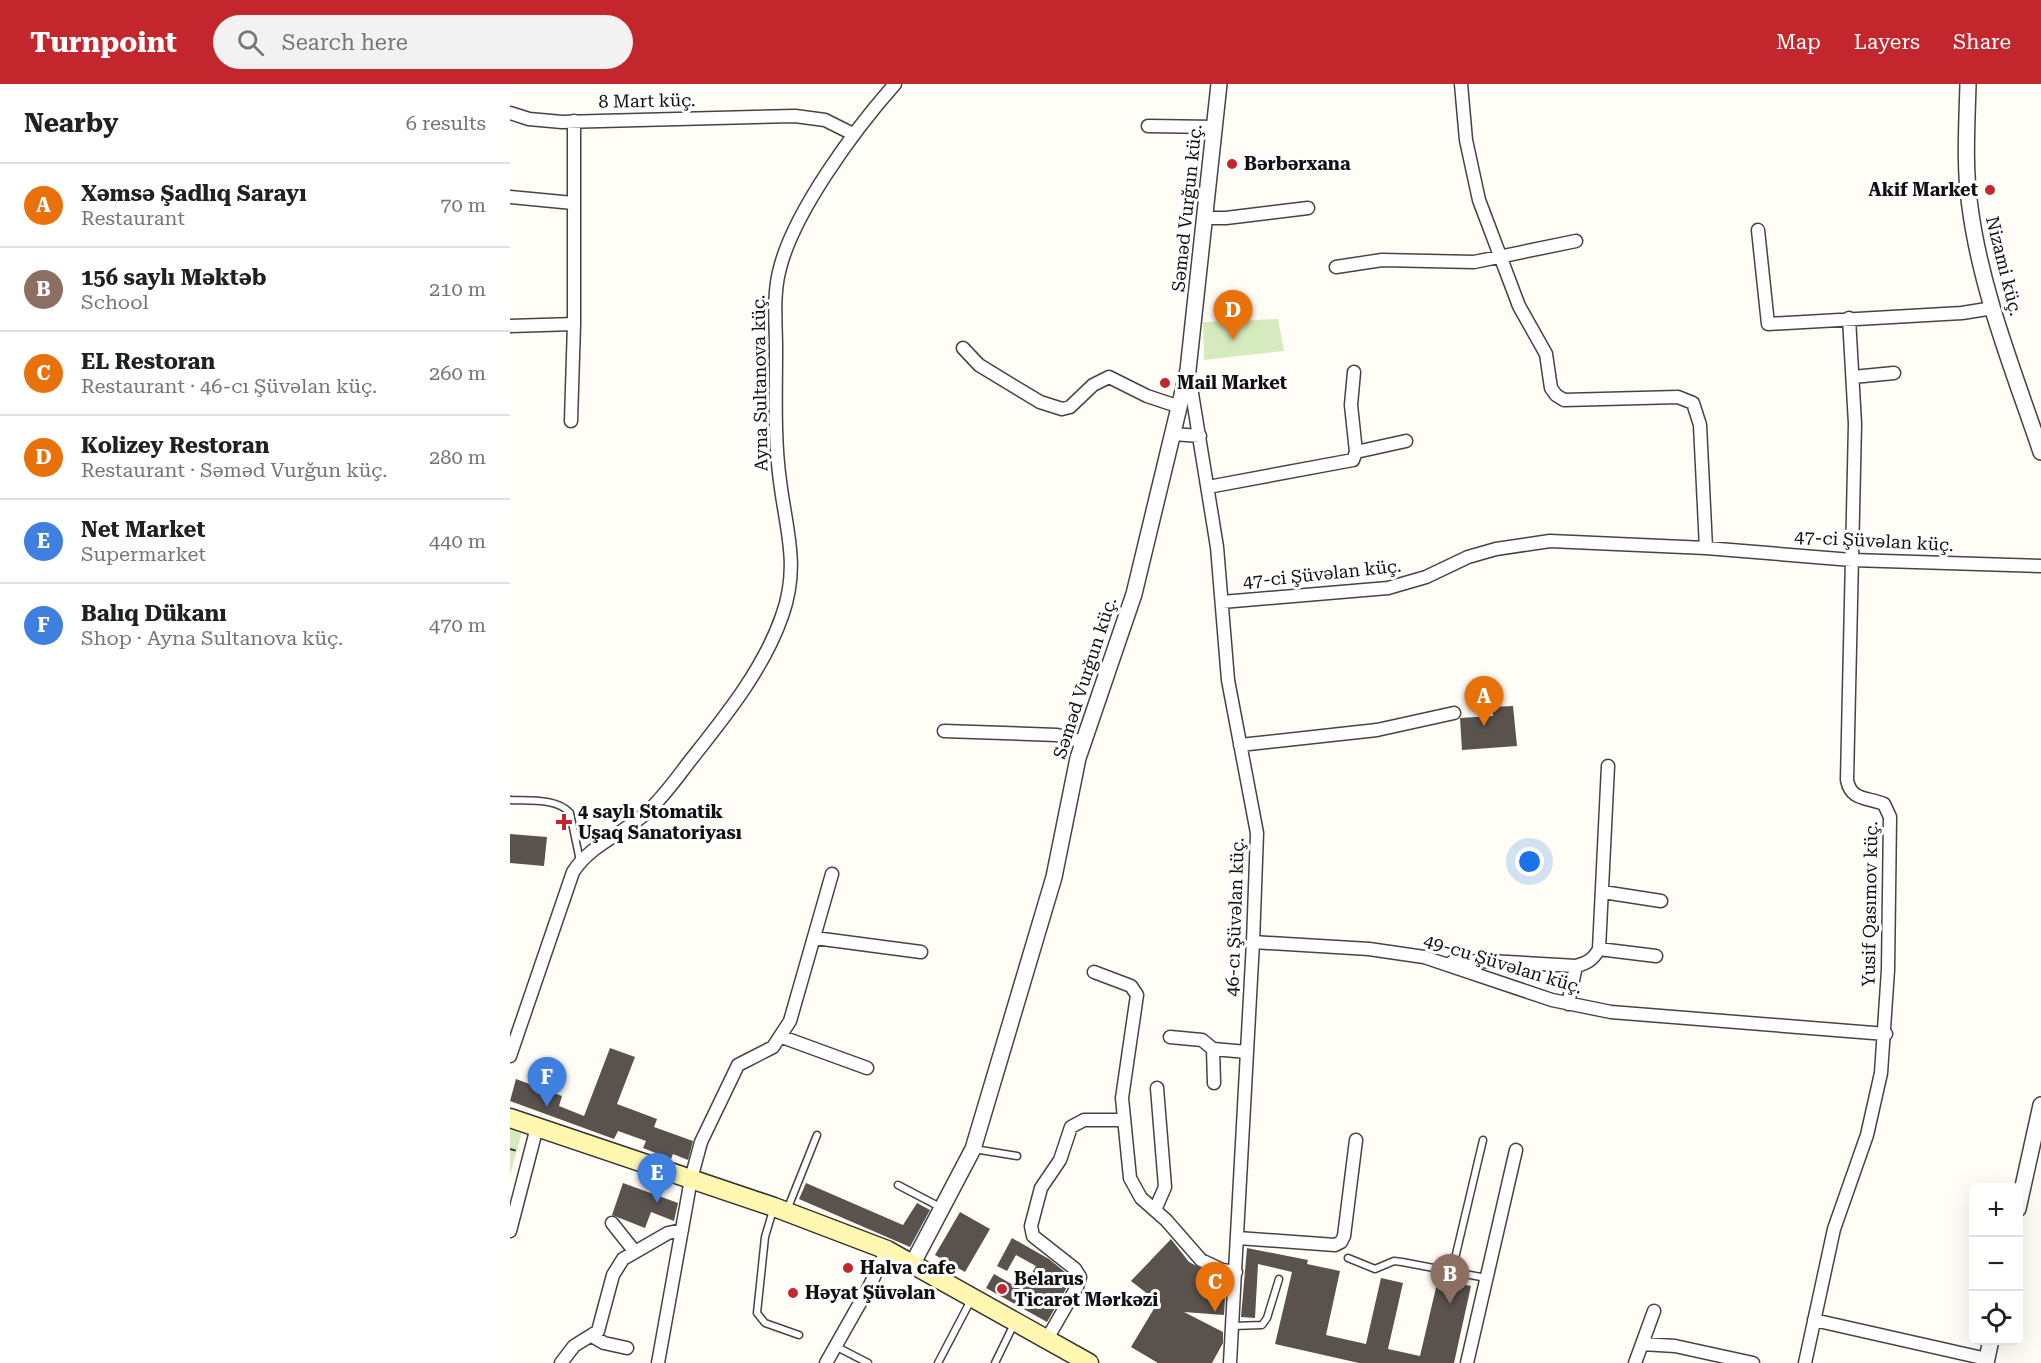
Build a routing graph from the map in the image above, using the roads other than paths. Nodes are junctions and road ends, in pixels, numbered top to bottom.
1 (895, 84) edge
2 (1219, 84) edge
3 (1461, 84) edge
4 (1968, 84) edge
5 (510, 113) edge
6 (574, 122) junction
7 (1148, 126) dead end
8 (1215, 127) junction
9 (853, 134) junction
10 (510, 197) edge
11 (573, 203) junction
12 (1308, 208) dead end
13 (1206, 218) junction
14 (1758, 230) dead end
15 (1576, 241) dead end
16 (1501, 257) junction
17 (1336, 267) dead end
18 (1993, 308) junction
19 (1849, 318) junction
20 (574, 324) junction
21 (510, 326) edge
22 (963, 348) dead end
23 (1188, 370) junction
24 (1354, 372) dead end
25 (1894, 373) dead end
26 (1853, 377) junction
27 (1179, 407) junction
28 (571, 421) dead end
29 (1173, 434) junction
30 (1200, 436) junction
31 (1406, 441) dead end
32 (1356, 452) junction
33 (2041, 452) edge
34 (1208, 487) junction
35 (1706, 548) junction
36 (1852, 560) junction
37 (2041, 566) edge
38 (1222, 602) junction
39 (1454, 713) dead end
40 (944, 731) dead end
41 (1083, 742) junction
42 (1240, 745) junction
43 (1608, 766) dead end
44 (510, 800) edge
45 (580, 861) junction
46 (831, 874) dead end
47 (1603, 892) junction
48 (1661, 901) dead end
49 (815, 938) junction
50 (1254, 942) junction
51 (1599, 949) junction
52 (921, 952) dead end
53 (1656, 956) dead end
54 (1445, 962) junction
55 (1576, 966) junction
56 (1094, 972) dead end
57 (1568, 1004) junction
58 (1886, 1034) junction
59 (782, 1037) junction
60 (1170, 1037) dead end
61 (1213, 1049) junction
62 (1247, 1052) junction
63 (510, 1056) edge
64 (867, 1068) dead end
65 (1214, 1083) dead end
66 (1157, 1088) dead end
67 (2041, 1106) edge
68 (510, 1118) edge
69 (1123, 1120) junction
70 (537, 1127) junction
71 (817, 1136) dead end
72 (1356, 1140) dead end
73 (1483, 1140) dead end
74 (973, 1149) junction
75 (1516, 1150) dead end
76 (1017, 1156) dead end
77 (691, 1179) junction
78 (898, 1185) dead end
79 (2023, 1190) edge
80 (780, 1209) junction
81 (944, 1209) junction
82 (1155, 1210) junction
83 (612, 1223) dead end
84 (682, 1230) junction
85 (510, 1231) edge
86 (1238, 1238) junction
87 (886, 1250) junction
88 (635, 1252) junction
89 (1348, 1258) dead end
90 (913, 1263) junction
91 (1452, 1271) junction
92 (1236, 1272) junction
93 (1487, 1278) junction
94 (1279, 1279) dead end
95 (973, 1297) junction
96 (1654, 1311) dead end
97 (1814, 1320) junction
98 (1016, 1321) junction
99 (1233, 1326) junction
100 (799, 1335) dead end
101 (592, 1336) junction
102 (1047, 1339) junction
103 (1642, 1344) junction
104 (1990, 1345) edge
105 (836, 1346) junction
106 (627, 1348) dead end
107 (1987, 1361) edge
108 (561, 1363) edge
109 (657, 1363) edge
110 (826, 1363) edge
111 (868, 1363) edge
112 (938, 1363) edge
113 (995, 1363) edge
114 (1089, 1363) edge
115 (1230, 1363) edge
116 (1467, 1363) edge
117 (1635, 1363) edge
118 (1753, 1363) edge
119 (1805, 1363) edge

1 - 9 street, Ayna Sultanova küç.
2 - 8 street, Səməd Vurğun küç.
3 - 16 street
4 - 18 street, Nizami küç.
5 - 6 street, 8 Mart küç.
6 - 9 street, 8 Mart küç.
6 - 11 street
7 - 8 street
8 - 13 street, Səməd Vurğun küç.
9 - 45 street, Ayna Sultanova küç.
10 - 11 street
11 - 20 street
12 - 13 street
13 - 23 street, Səməd Vurğun küç.
14 - 19 street
15 - 16 street
16 - 17 street
16 - 35 street
18 - 19 street
18 - 33 street, Nizami küç.
19 - 26 street, Yusif Qasımov küç.
20 - 21 street
20 - 28 street
22 - 27 street
23 - 27 street, Səməd Vurğun küç.
23 - 30 street, 46-cı Şüvəlan küç.
24 - 32 street
25 - 26 street
26 - 36 street, Yusif Qasımov küç.
27 - 29 street, Səməd Vurğun küç.
29 - 30 street
29 - 41 street, Səməd Vurğun küç.
30 - 34 street, 46-cı Şüvəlan küç.
31 - 32 street
32 - 34 street
34 - 38 street, 46-cı Şüvəlan küç.
35 - 36 street, 47-ci Şüvəlan küç.
35 - 38 street, 47-ci Şüvəlan küç.
36 - 37 street, 47-ci Şüvəlan küç.
36 - 58 street, Yusif Qasımov küç.
38 - 42 street, 46-cı Şüvəlan küç.
39 - 42 street
40 - 41 street
41 - 74 street, Səməd Vurğun küç.
42 - 50 street, 46-cı Şüvəlan küç.
43 - 47 street
44 - 45 lane
45 - 63 street, Ayna Sultanova küç.
46 - 49 street
47 - 48 street
47 - 51 street
49 - 52 street
49 - 59 street
50 - 54 street, 49-cu Şüvəlan küç.
50 - 62 street, 46-cı Şüvəlan küç.
51 - 53 street
51 - 55 street
54 - 55 street
54 - 57 street, 49-cu Şüvəlan küç.
55 - 57 street
56 - 69 street
57 - 58 street, 49-cu Şüvəlan küç.
58 - 97 street, Yusif Qasımov küç.
59 - 64 street
59 - 77 street
60 - 61 street
61 - 62 street
61 - 65 street
62 - 86 street, 46-cı Şüvəlan küç.
66 - 82 street
67 - 79 street
68 - 70 main road
69 - 82 street
69 - 102 street
70 - 77 main road
70 - 85 street
71 - 80 lane
72 - 86 street
73 - 91 lane
74 - 76 lane
74 - 81 street, Səməd Vurğun küç.
75 - 93 street
77 - 80 main road
77 - 84 street
78 - 81 lane
80 - 87 main road
80 - 100 lane
81 - 90 street, Səməd Vurğun küç.
82 - 92 street
83 - 88 street
84 - 88 street
84 - 109 street
86 - 92 street, 46-cı Şüvəlan küç.
87 - 90 main road
87 - 105 street
88 - 101 street
89 - 91 lane
90 - 95 main road
91 - 93 lane
92 - 99 street, 46-cı Şüvəlan küç.
93 - 116 street
94 - 99 lane
95 - 98 main road
95 - 112 lane
96 - 103 street
97 - 107 street
97 - 119 street, Yusif Qasımov küç.
98 - 102 main road
98 - 113 lane
99 - 115 street, 46-cı Şüvəlan küç.
101 - 106 street
101 - 108 street
102 - 114 main road
103 - 117 street
103 - 118 street
104 - 107 street
105 - 110 street
105 - 111 lane

